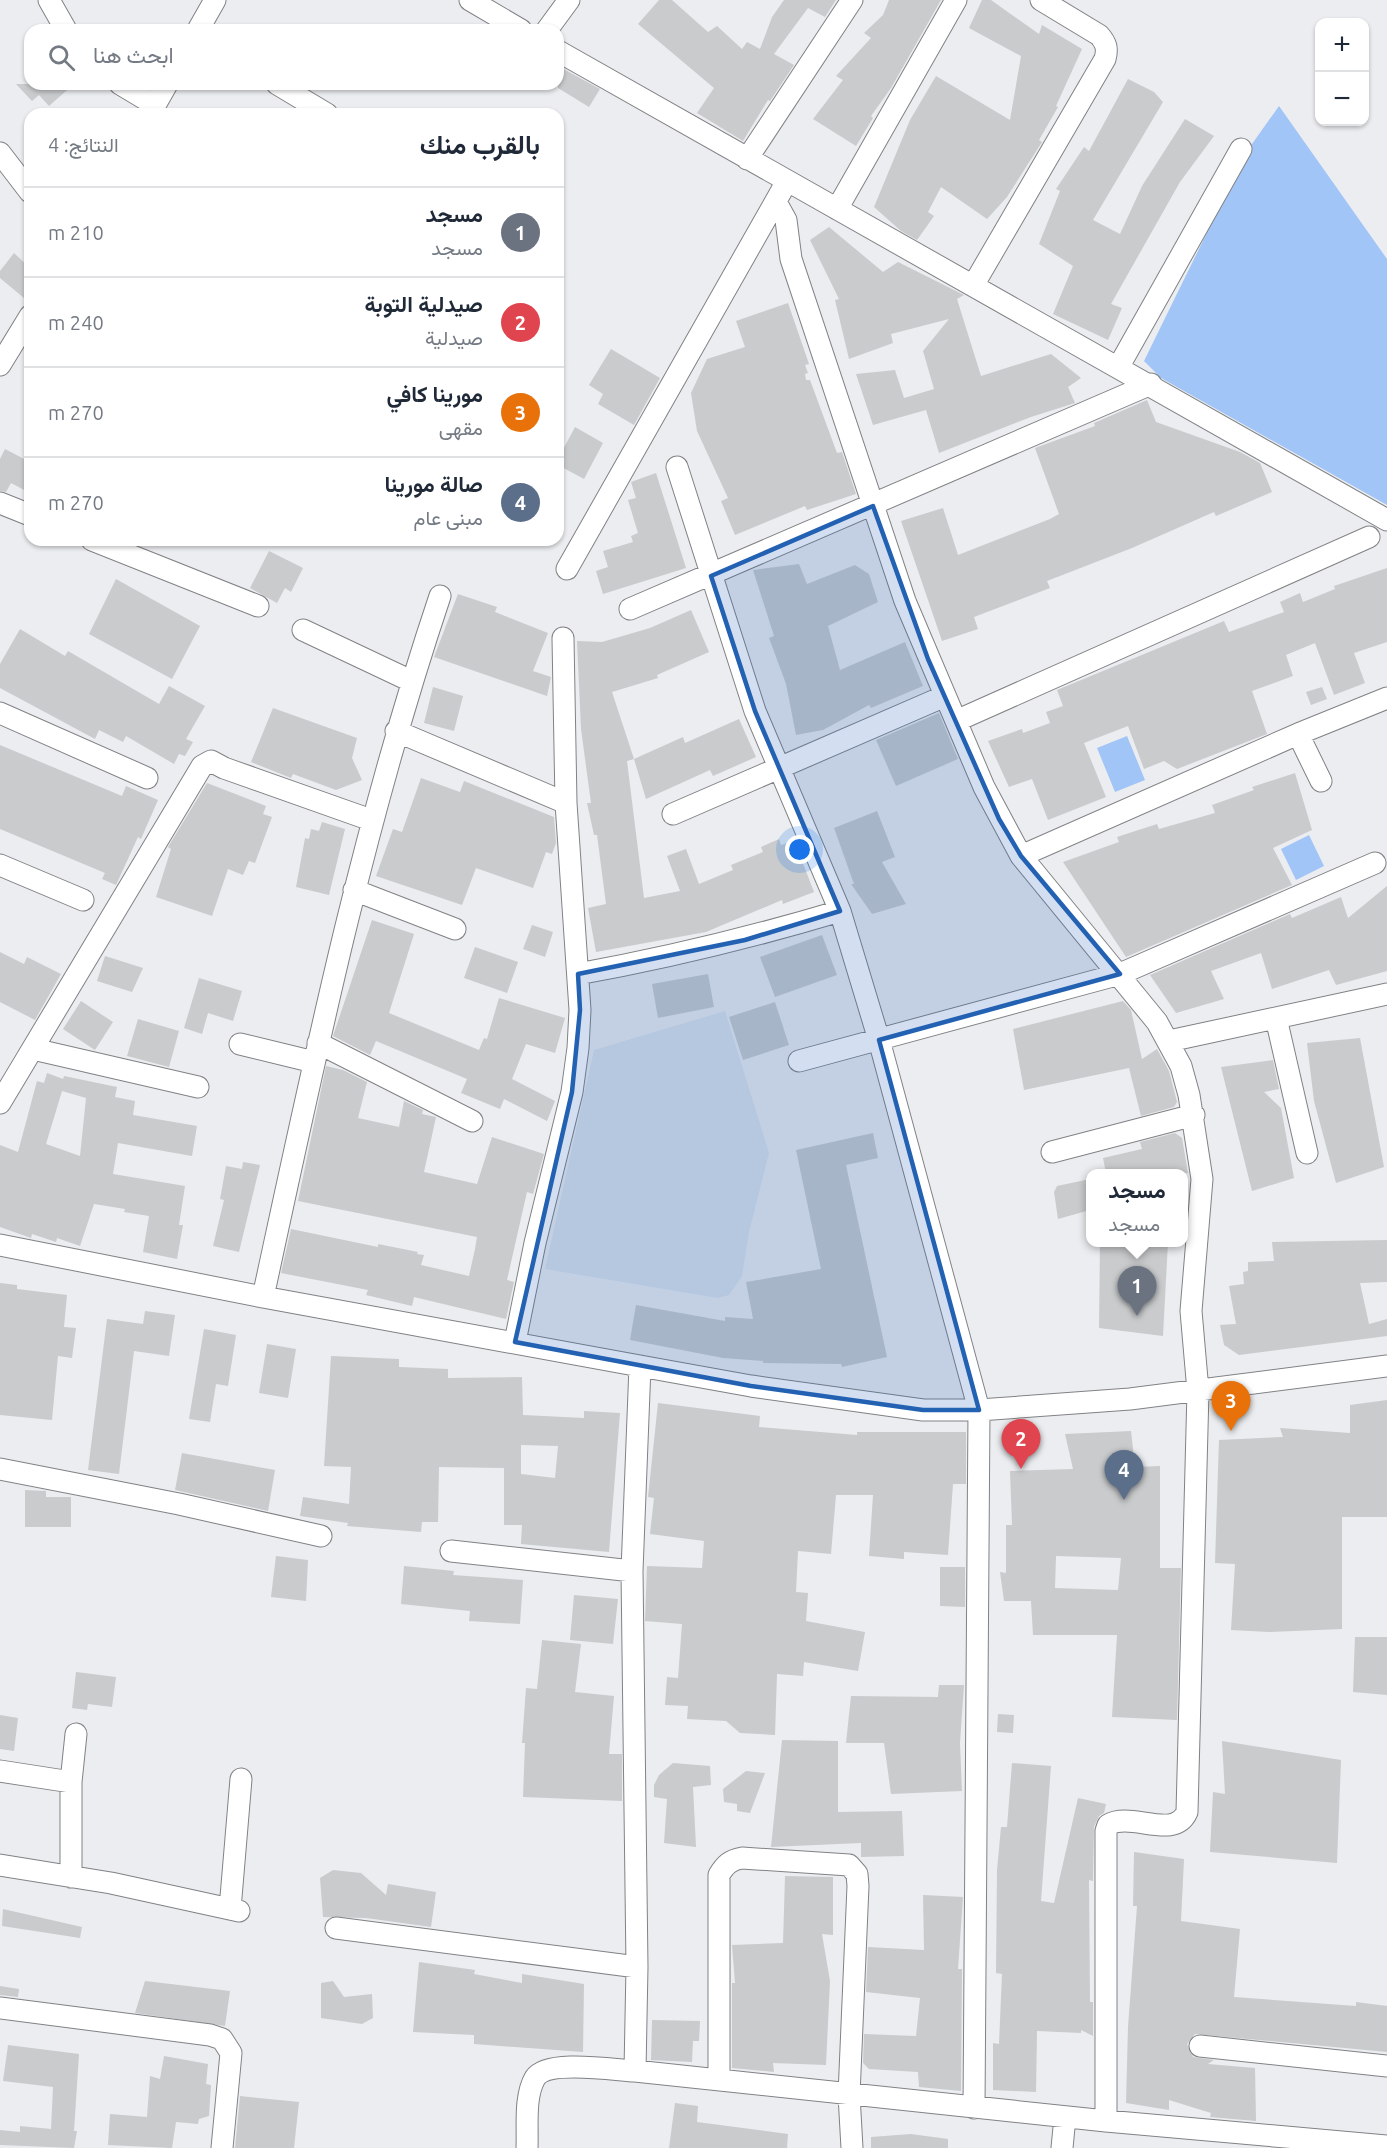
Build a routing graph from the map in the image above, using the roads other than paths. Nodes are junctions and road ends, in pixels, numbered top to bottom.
1 (49, 0) edge
2 (215, 0) edge
3 (470, 0) edge
4 (569, 0) edge
5 (852, 0) edge
6 (956, 0) edge
7 (1041, 0) edge
8 (63, 24) edge
9 (201, 24) edge
10 (511, 24) edge
11 (551, 24) edge
12 (564, 54) edge
13 (128, 90) edge
14 (164, 90) edge
15 (287, 90) edge
16 (150, 108) edge
17 (154, 108) edge
18 (317, 108) edge
19 (1241, 149) dead end
20 (0, 153) edge
21 (747, 159) junction
22 (786, 182) junction
23 (24, 184) edge
24 (776, 202) junction
25 (837, 209) junction
26 (974, 284) junction
27 (24, 326) edge
28 (0, 366) edge
29 (1119, 366) junction
30 (1151, 384) junction
31 (677, 467) dead end
32 (0, 503) edge
33 (873, 506) junction
34 (24, 513) edge
35 (1387, 520) edge
36 (1369, 537) dead end
37 (107, 546) edge
38 (567, 569) dead end
39 (711, 576) junction
40 (440, 596) dead end
41 (258, 606) dead end
42 (630, 609) dead end
43 (303, 630) dead end
44 (563, 638) dead end
45 (411, 681) junction
46 (945, 696) junction
47 (1387, 698) edge
48 (0, 713) edge
49 (956, 721) junction
50 (396, 731) junction
51 (1298, 734) junction
52 (779, 768) junction
53 (147, 778) dead end
54 (1321, 781) dead end
55 (566, 803) junction
56 (673, 814) dead end
57 (371, 820) junction
58 (1021, 856) junction
59 (1375, 863) dead end
60 (0, 865) edge
61 (354, 890) junction
62 (83, 900) dead end
63 (840, 911) junction
64 (454, 929) dead end
65 (578, 974) junction
66 (1120, 974) junction
67 (1387, 994) edge
68 (1276, 1018) junction
69 (879, 1040) junction
70 (1169, 1041) junction
71 (240, 1044) dead end
72 (33, 1049) junction
73 (316, 1053) junction
74 (799, 1061) dead end
75 (198, 1087) dead end
76 (0, 1103) edge
77 (1194, 1116) junction
78 (472, 1121) dead end
79 (1052, 1152) dead end
80 (1307, 1153) dead end
81 (0, 1245) edge
82 (263, 1297) junction
83 (515, 1342) junction
84 (640, 1366) junction
85 (1387, 1366) edge
86 (1198, 1391) junction
87 (979, 1410) junction
88 (0, 1469) edge
89 (321, 1536) dead end
90 (451, 1551) dead end
91 (632, 1570) junction
92 (76, 1734) dead end
93 (0, 1771) edge
94 (241, 1779) dead end
95 (70, 1782) junction
96 (0, 1865) edge
97 (70, 1877) junction
98 (336, 1928) dead end
99 (637, 1967) junction
100 (0, 2008) edge
101 (1200, 2046) dead end
102 (1387, 2066) edge
103 (635, 2071) junction
104 (719, 2080) junction
105 (849, 2095) junction
106 (974, 2108) junction
107 (1065, 2117) junction
108 (1106, 2121) junction
109 (1387, 2146) edge
110 (222, 2148) edge
111 (527, 2148) edge
112 (852, 2148) edge
113 (1062, 2148) edge

1 - 8 street
2 - 9 street
3 - 10 street
4 - 11 street
5 - 21 street
6 - 25 street
7 - 26 street
12 - 21 street
13 - 16 street
14 - 17 street
15 - 18 street
19 - 29 street
20 - 23 street
21 - 22 street
22 - 24 street
22 - 25 street
24 - 33 street
24 - 38 street
25 - 26 street
26 - 29 street
27 - 28 street
29 - 30 street
30 - 33 street
30 - 35 street
31 - 39 street
32 - 34 street
33 - 39 street
33 - 46 street
36 - 49 street
37 - 41 street
39 - 42 street
39 - 52 street
40 - 45 street
43 - 45 street
44 - 55 street
45 - 50 street
46 - 49 street
46 - 52 street
47 - 51 street
48 - 53 street
49 - 58 street
50 - 55 street
50 - 57 street
51 - 54 street
51 - 58 street
52 - 56 street
52 - 63 street
55 - 65 street
57 - 61 street
57 - 72 street
58 - 66 street
59 - 66 street
60 - 62 street
61 - 64 street
61 - 73 street
63 - 65 street
63 - 69 street
65 - 83 street
66 - 69 street
66 - 70 street
67 - 68 street
68 - 70 street
68 - 80 street
69 - 74 street
69 - 87 street
70 - 77 street
71 - 73 street
72 - 75 street
72 - 76 street
73 - 78 street
73 - 82 street
77 - 79 street
77 - 86 street
81 - 82 street
82 - 83 street
83 - 84 street
84 - 87 street
84 - 91 street
85 - 86 street
86 - 87 street
86 - 108 street
87 - 106 street
88 - 89 street
90 - 91 street
91 - 99 street
92 - 95 street
93 - 95 street
94 - 97 street
95 - 97 street
96 - 97 street
98 - 99 street
99 - 103 street
100 - 110 street
101 - 102 street
103 - 104 street
103 - 111 street
104 - 105 street
104 - 105 street
105 - 106 street
105 - 112 street
106 - 107 street
107 - 108 street
107 - 113 street
108 - 109 street

